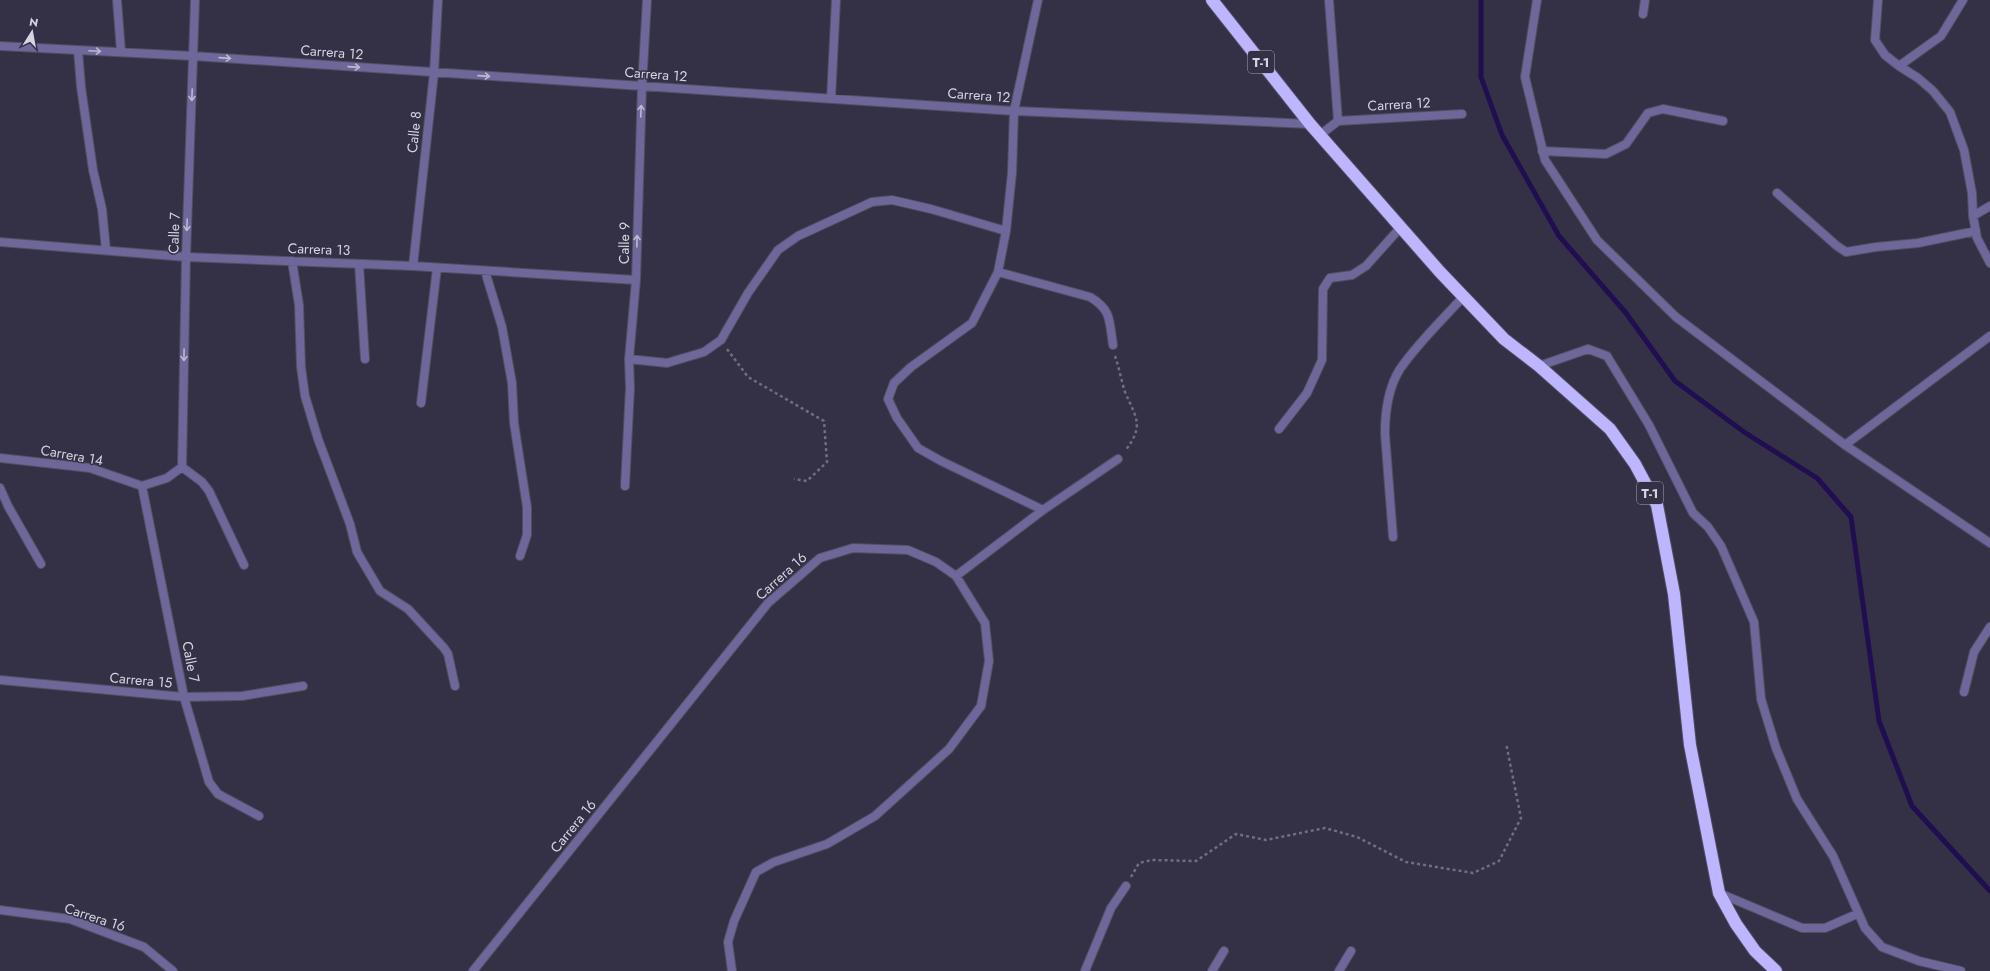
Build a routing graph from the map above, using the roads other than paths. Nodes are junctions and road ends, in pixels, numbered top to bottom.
1 (117, 0) edge
2 (195, 0) edge
3 (438, 0) edge
4 (647, 0) edge
5 (836, 0) edge
6 (1038, 0) edge
7 (1212, 0) edge
8 (1329, 0) edge
9 (1537, 0) edge
10 (1645, 0) edge
11 (1878, 0) edge
12 (1963, 0) edge
13 (1643, 14) dead end
14 (0, 46) edge
15 (78, 50) junction
16 (121, 52) junction
17 (194, 56) junction
18 (1899, 66) junction
19 (434, 72) junction
20 (642, 86) junction
21 (831, 99) junction
22 (1014, 111) junction
23 (1462, 114) dead end
24 (1338, 120) junction
25 (1723, 120) dead end
26 (1310, 124) junction
27 (1320, 135) junction
28 (1542, 151) junction
29 (1777, 192) dead end
30 (1990, 206) edge
31 (1973, 216) junction
32 (1400, 228) junction
33 (1006, 231) junction
34 (1976, 231) junction
35 (0, 242) edge
36 (106, 250) junction
37 (186, 257) junction
38 (292, 261) junction
39 (1990, 263) edge
40 (359, 264) junction
41 (413, 266) junction
42 (437, 268) junction
43 (485, 271) junction
44 (998, 272) junction
45 (636, 280) junction
46 (1463, 297) junction
47 (1990, 336) edge
48 (1113, 345) road end
49 (365, 359) dead end
50 (629, 359) junction
51 (1538, 366) junction
52 (421, 403) dead end
53 (1279, 429) dead end
54 (1845, 445) junction
55 (0, 458) edge
56 (1118, 459) road end
57 (182, 467) junction
58 (142, 486) junction
59 (625, 486) dead end
60 (0, 488) edge
61 (1043, 510) junction
62 (1393, 537) dead end
63 (1990, 543) edge
64 (520, 556) dead end
65 (41, 564) dead end
66 (244, 565) dead end
67 (956, 576) junction
68 (1990, 627) edge
69 (0, 680) edge
70 (303, 686) dead end
71 (455, 686) dead end
72 (1964, 692) dead end
73 (184, 697) junction
74 (259, 816) dead end
75 (1126, 886) road end
76 (1718, 893) junction
77 (0, 910) edge
78 (1857, 914) junction
79 (1224, 951) dead end
80 (1351, 951) dead end
81 (173, 971) edge
82 (473, 971) edge
83 (732, 971) edge
84 (1085, 971) edge
85 (1212, 971) edge
86 (1339, 971) edge
87 (1776, 971) edge
88 (1961, 971) edge

1 - 16 street
2 - 17 street, Calle 7
3 - 19 street, Calle 8
4 - 20 street, Calle 9
5 - 21 street
6 - 22 street
7 - 26 highway, T-1
8 - 24 street
9 - 28 street
10 - 13 street
11 - 18 street
12 - 18 street
14 - 15 street, Carrera 12
15 -> 16 street, Carrera 12
15 - 36 street
16 - 17 street, Carrera 12
17 -> 19 street, Carrera 12
17 -> 37 street, Calle 7
18 - 31 street
19 -> 20 street, Carrera 12
19 - 41 street, Calle 8
20 - 21 street, Carrera 12
45 -> 20 street, Calle 9
21 - 22 street, Carrera 12
22 - 26 street, Carrera 12
22 - 33 street
23 - 24 street, Carrera 12
24 - 27 street
25 - 28 street
26 - 27 highway, T-1
27 - 32 highway, T-1
28 - 54 street
29 - 34 street
30 - 31 street
31 - 34 street
32 - 46 highway, T-1
32 - 53 street
33 - 44 street
33 - 50 street
34 - 39 street
35 - 36 street, Carrera 13
36 - 37 street, Carrera 13
37 - 38 street, Carrera 13
37 -> 57 street, Calle 7
38 - 40 street, Carrera 13
38 - 71 street
40 - 41 street, Carrera 13
40 - 49 street
41 - 42 street, Carrera 13
42 - 43 street, Carrera 13
42 - 52 street
43 - 45 street, Carrera 13
43 - 64 street
44 - 48 street
44 - 61 street
45 - 50 street, Calle 9
46 - 51 highway, T-1
46 - 62 street
47 - 54 street
50 - 59 street, Calle 9
51 - 76 highway, T-1
51 - 78 street
54 - 63 street
55 - 58 street, Carrera 14
56 - 61 street
57 - 58 street
57 - 66 street
58 - 73 street, Calle 7
60 - 65 street
61 - 67 street
67 - 82 street, Carrera 16
67 - 83 street, Carrera 16
68 - 72 street
69 - 73 street, Carrera 15
70 - 73 street, Carrera 15
73 - 74 street, Calle 7
75 - 84 street
76 - 78 street
76 - 87 highway, T-1
77 - 81 street, Carrera 16
78 - 88 street
79 - 85 street
80 - 86 street

